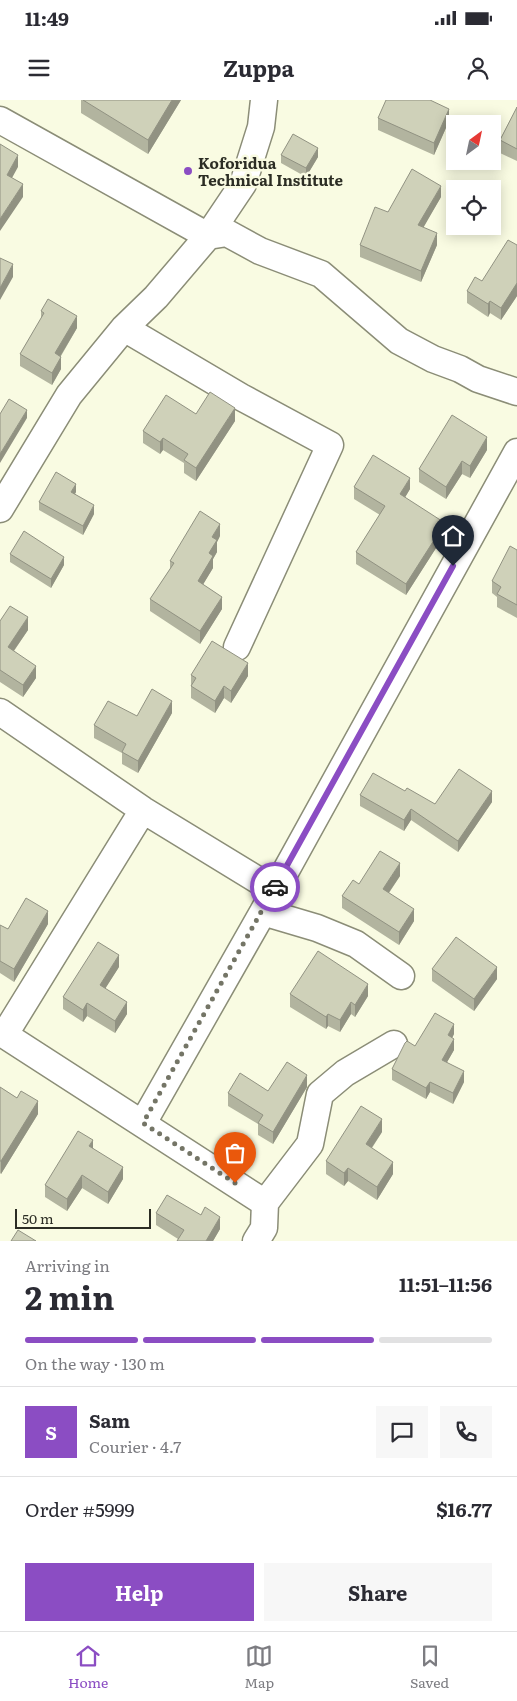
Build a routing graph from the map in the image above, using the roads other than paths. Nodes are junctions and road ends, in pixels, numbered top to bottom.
1 (264, 100) edge
2 (0, 120) edge
3 (208, 236) junction
4 (124, 328) junction
5 (517, 392) edge
6 (517, 452) edge
7 (2, 499) edge
8 (237, 647) dead end
9 (0, 712) edge
10 (143, 810) junction
11 (269, 901) junction
12 (401, 976) dead end
13 (2, 1033) edge
14 (394, 1044) dead end
15 (143, 1123) junction
16 (265, 1203) junction
17 (256, 1241) edge

1 - 3 street
2 - 3 street
3 - 4 street
3 - 5 street
4 - 7 street
4 - 8 street
6 - 11 street
9 - 10 street
10 - 11 street
10 - 13 street
11 - 12 street
11 - 15 street
13 - 15 street
14 - 16 street
15 - 16 street
16 - 17 street

